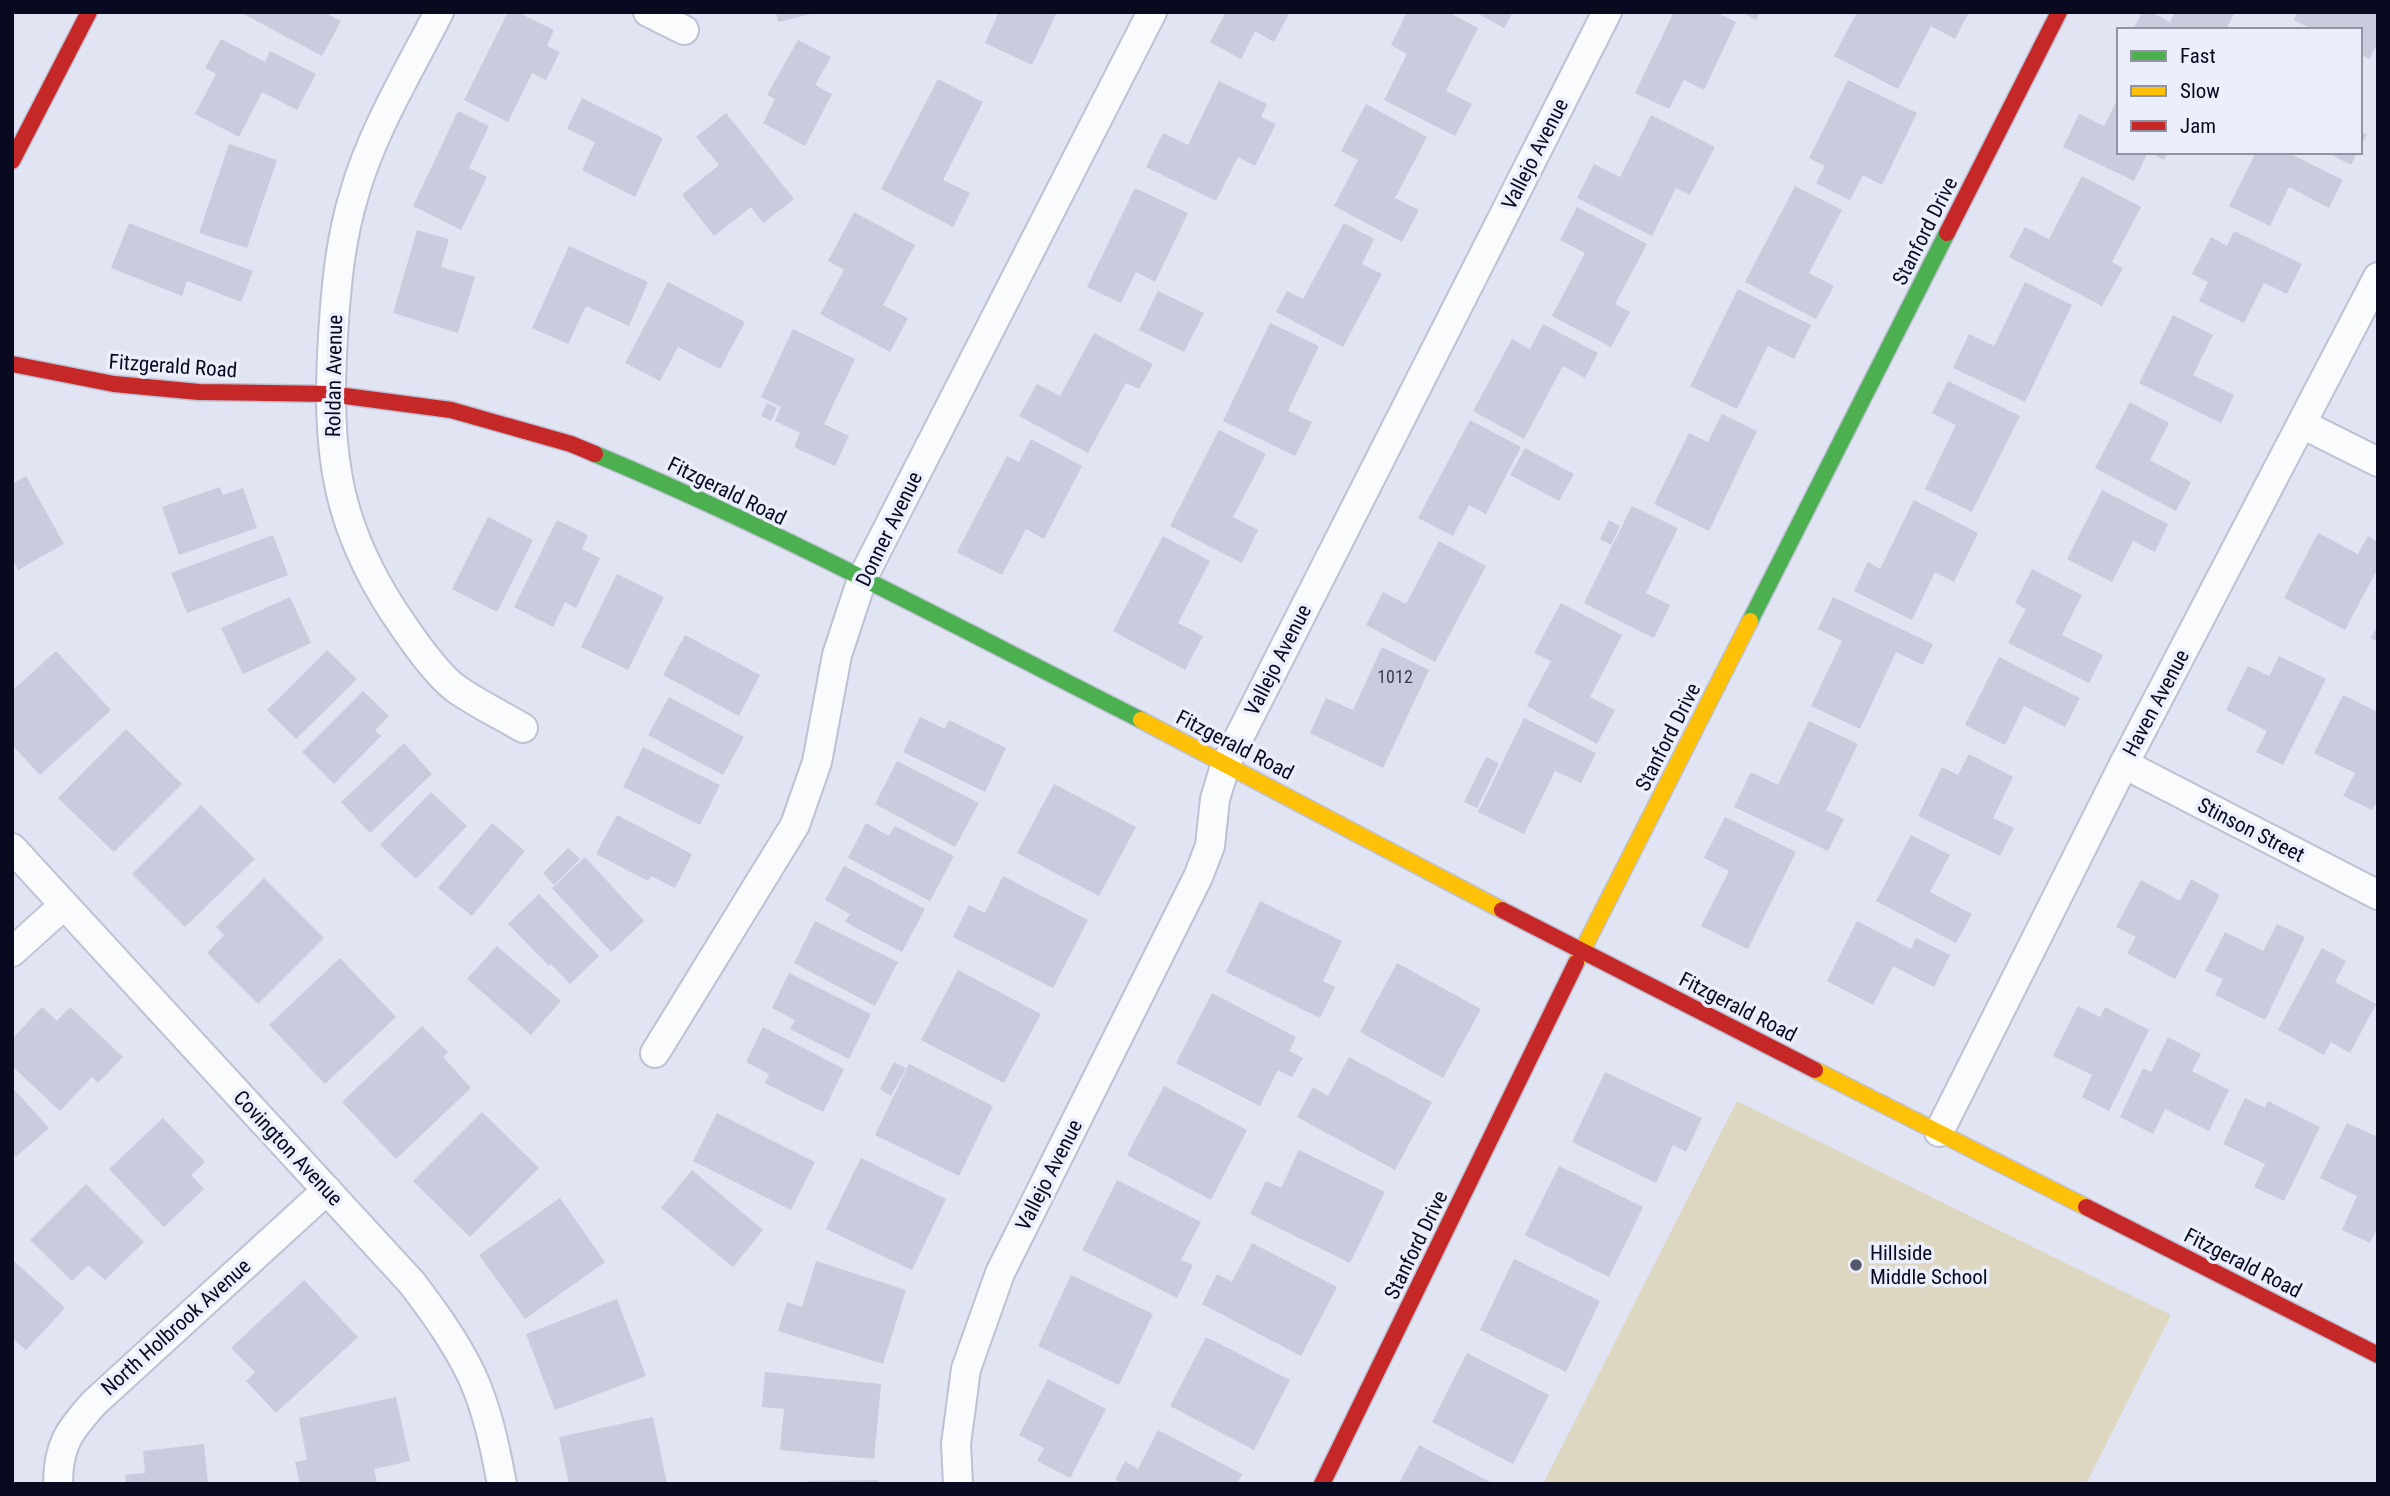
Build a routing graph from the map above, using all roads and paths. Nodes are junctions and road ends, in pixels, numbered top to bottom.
1 (89, 12) edge
2 (439, 12) edge
3 (648, 12) edge
4 (1152, 12) edge
5 (1607, 12) edge
6 (2059, 12) edge
7 (684, 30) dead end
8 (12, 161) edge
9 (2378, 277) edge
10 (12, 364) edge
11 (330, 394) junction
12 (2302, 424) junction
13 (2378, 462) edge
14 (862, 579) junction
15 (523, 728) dead end
16 (1226, 763) junction
17 (2124, 764) junction
18 (12, 848) edge
19 (2378, 895) edge
20 (64, 905) junction
21 (12, 952) edge
22 (1582, 952) junction
23 (655, 1053) dead end
24 (1939, 1132) junction
25 (327, 1190) junction
26 (2378, 1355) edge
27 (58, 1484) edge
28 (502, 1484) edge
29 (958, 1484) edge
30 (1321, 1484) edge

1 - 8 main road
2 - 11 street, Roldan Avenue
3 - 7 street
4 - 14 street, Donner Avenue
5 - 16 street, Vallejo Avenue
6 - 22 main road, Stanford Drive
9 - 12 street, Haven Avenue
10 - 11 main road, Fitzgerald Road
11 - 14 main road, Fitzgerald Road
11 - 15 street, Roldan Avenue
12 - 13 street
12 - 17 street, Haven Avenue
14 - 16 main road, Fitzgerald Road
14 - 23 street, Donner Avenue
16 - 22 main road, Fitzgerald Road
16 - 29 street, Vallejo Avenue
17 - 19 street, Stinson Street
17 - 24 street, Haven Avenue
18 - 20 street, Covington Avenue
20 - 21 street
20 - 25 street, Covington Avenue
22 - 24 main road, Fitzgerald Road
22 - 30 main road, Stanford Drive
24 - 26 main road, Fitzgerald Road
25 - 27 street, North Holbrook Avenue
25 - 28 street, Covington Avenue

